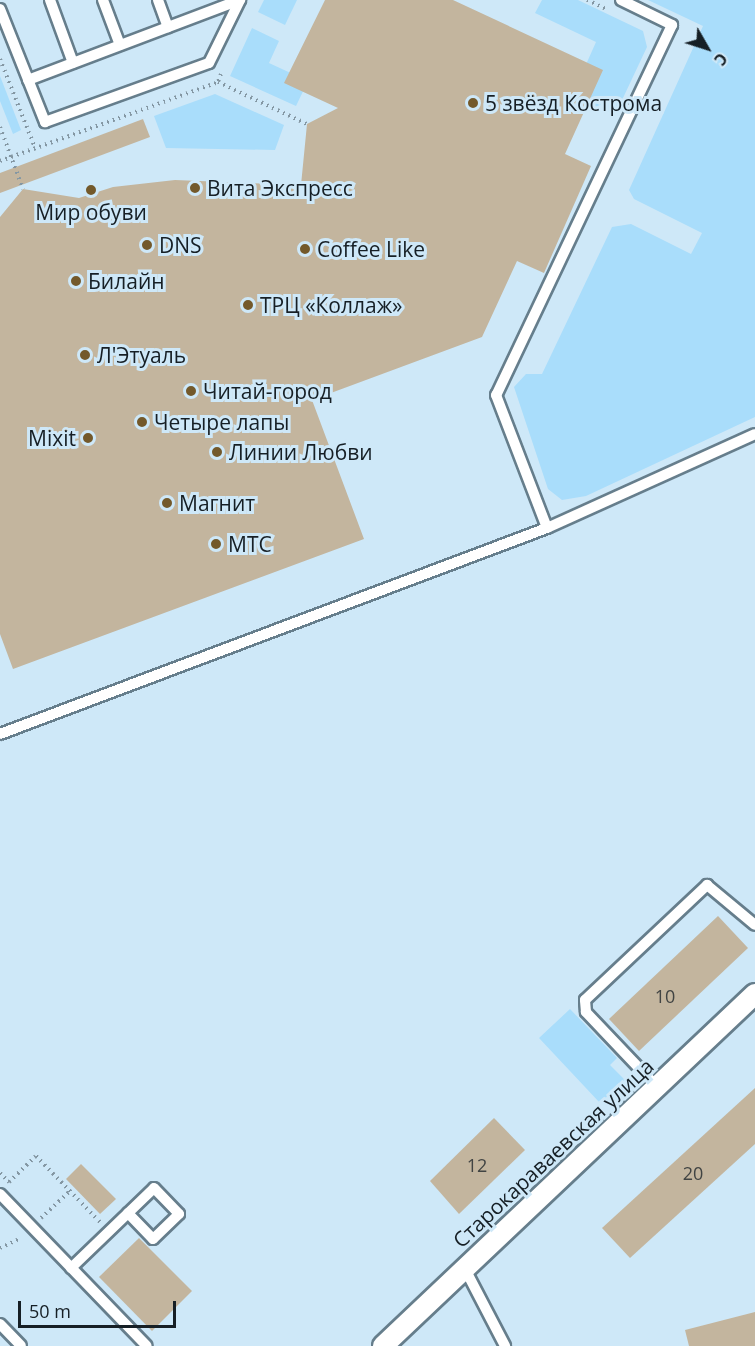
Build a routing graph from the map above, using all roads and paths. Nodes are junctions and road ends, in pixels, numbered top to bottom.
1 (50, 0) edge
2 (103, 0) edge
3 (158, 0) edge
4 (240, 0) edge
5 (621, 0) edge
6 (214, 4) edge
7 (0, 9) edge
8 (168, 27) junction
9 (120, 45) junction
10 (0, 59) edge
11 (227, 61) dead end
12 (73, 63) junction
13 (28, 80) junction
14 (218, 82) junction
15 (307, 124) dead end
16 (0, 127) edge
17 (35, 148) junction
18 (11, 157) junction
19 (0, 161) edge
20 (24, 189) dead end
21 (755, 434) edge
22 (547, 528) junction
23 (0, 734) edge
24 (755, 925) edge
25 (755, 994) edge
26 (658, 1088) junction
27 (0, 1173) edge
28 (0, 1194) edge
29 (128, 1213) junction
30 (109, 1231) junction
31 (71, 1268) junction
32 (465, 1269) junction
33 (0, 1324) edge
34 (21, 1346) edge
35 (147, 1346) edge
36 (383, 1346) edge
37 (505, 1346) edge

1 - 12 lane
2 - 9 lane
3 - 8 lane
4 - 6 lane
4 - 13 lane
5 - 22 lane
6 - 8 lane
7 - 13 lane
8 - 9 lane
9 - 12 lane
10 - 17 path
11 - 14 path
12 - 13 lane
14 - 15 path
14 - 17 path
16 - 18 path
17 - 18 path
18 - 19 path
18 - 20 path
21 - 22 lane
22 - 23 lane
24 - 26 lane
25 - 26 street, Старокараваевская улица
26 - 32 street, Старокараваевская улица
27 - 30 path
28 - 31 lane
29 - 29 lane
29 - 30 lane
30 - 31 lane
31 - 35 lane
32 - 36 street, Старокараваевская улица
32 - 37 lane
33 - 34 lane

